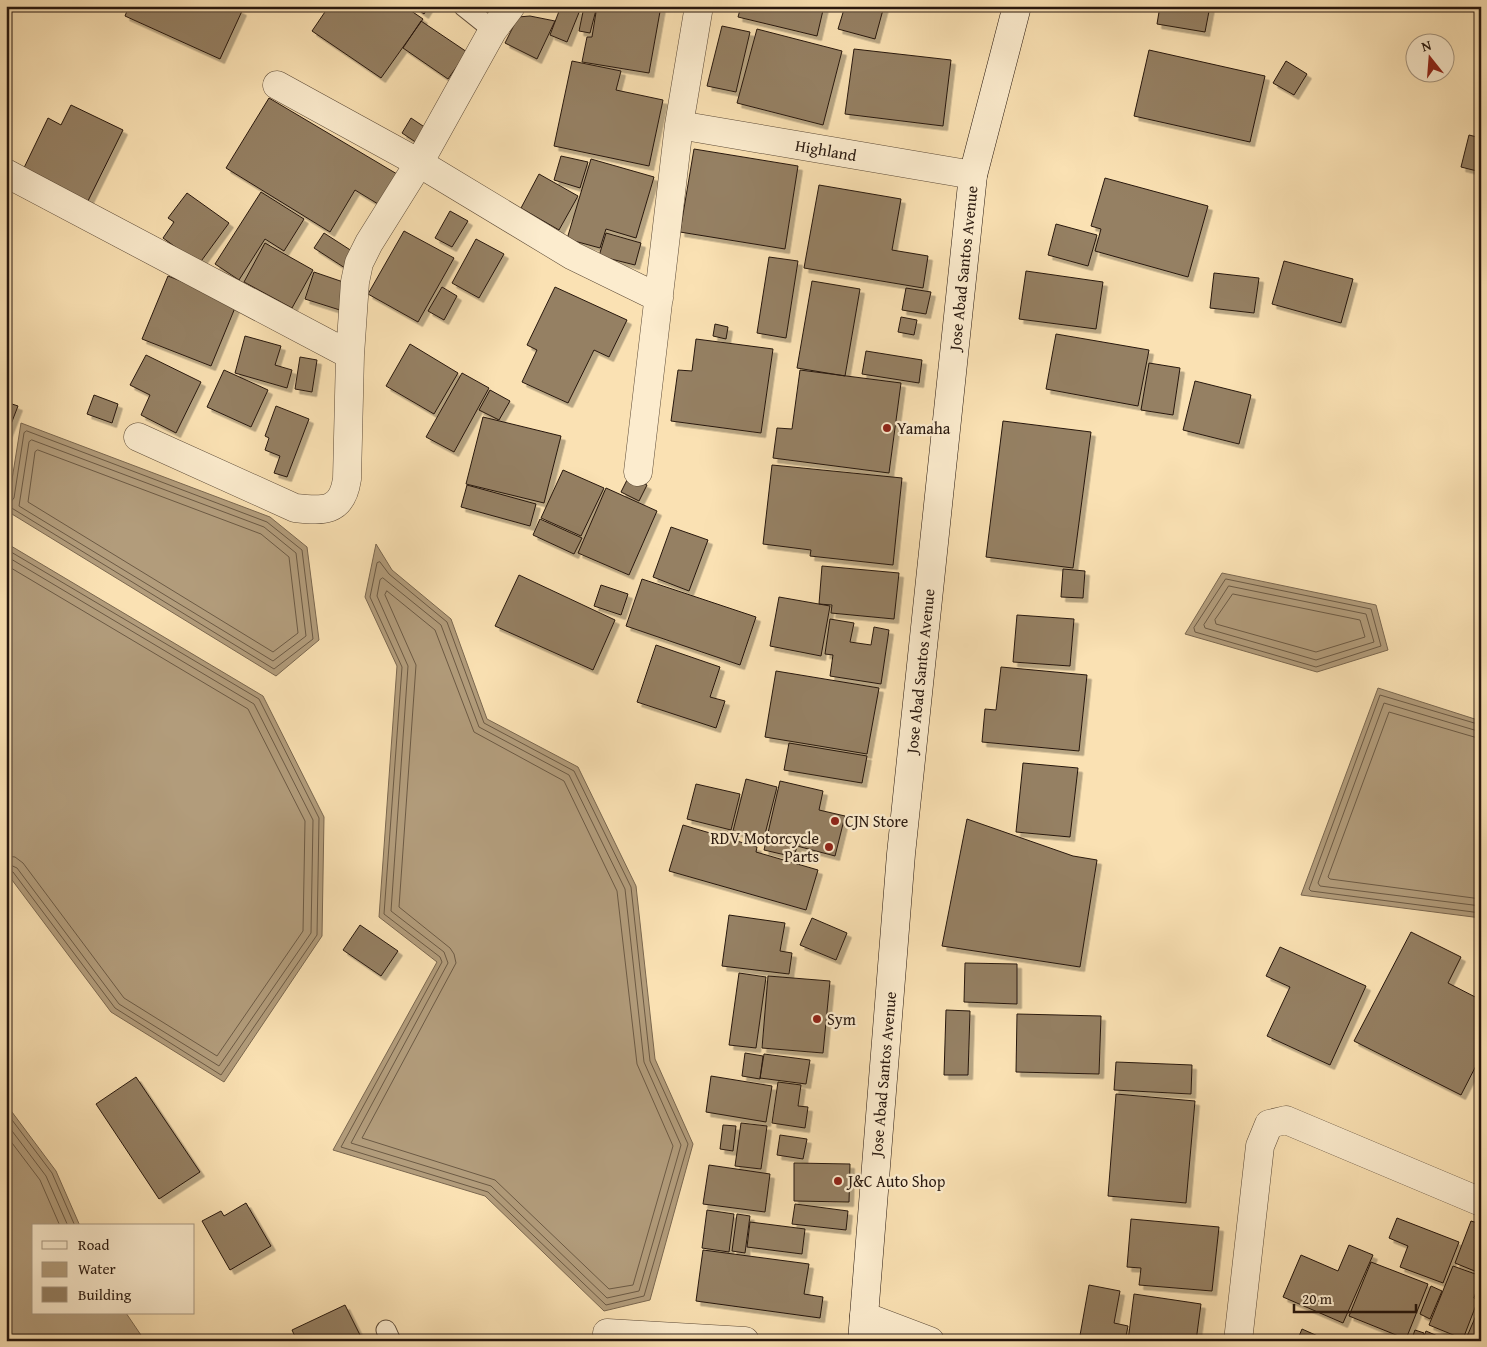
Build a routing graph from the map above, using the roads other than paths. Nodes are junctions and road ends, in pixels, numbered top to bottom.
1 (464, 6) edge
2 (510, 6) edge
3 (699, 6) edge
4 (1017, 6) edge
5 (493, 30) junction
6 (277, 84) dead end
7 (679, 124) junction
8 (419, 163) junction
9 (6, 173) edge
10 (973, 175) junction
11 (659, 298) junction
12 (350, 355) junction
13 (138, 437) dead end
14 (638, 472) dead end
15 (1481, 1202) edge
16 (863, 1328) edge
17 (607, 1333) dead end
18 (745, 1341) edge
19 (930, 1341) edge
20 (1238, 1341) edge

1 - 5 lane
2 - 5 street
3 - 7 street
4 - 10 street, Jose Abad Santos Avenue
5 - 8 street
6 - 8 street
7 - 10 street, Highland
7 - 11 street
8 - 11 street
8 - 12 street
9 - 12 street
10 - 16 street, Jose Abad Santos Avenue
11 - 14 street
12 - 13 street
15 - 20 street
16 - 19 street
17 - 18 street

